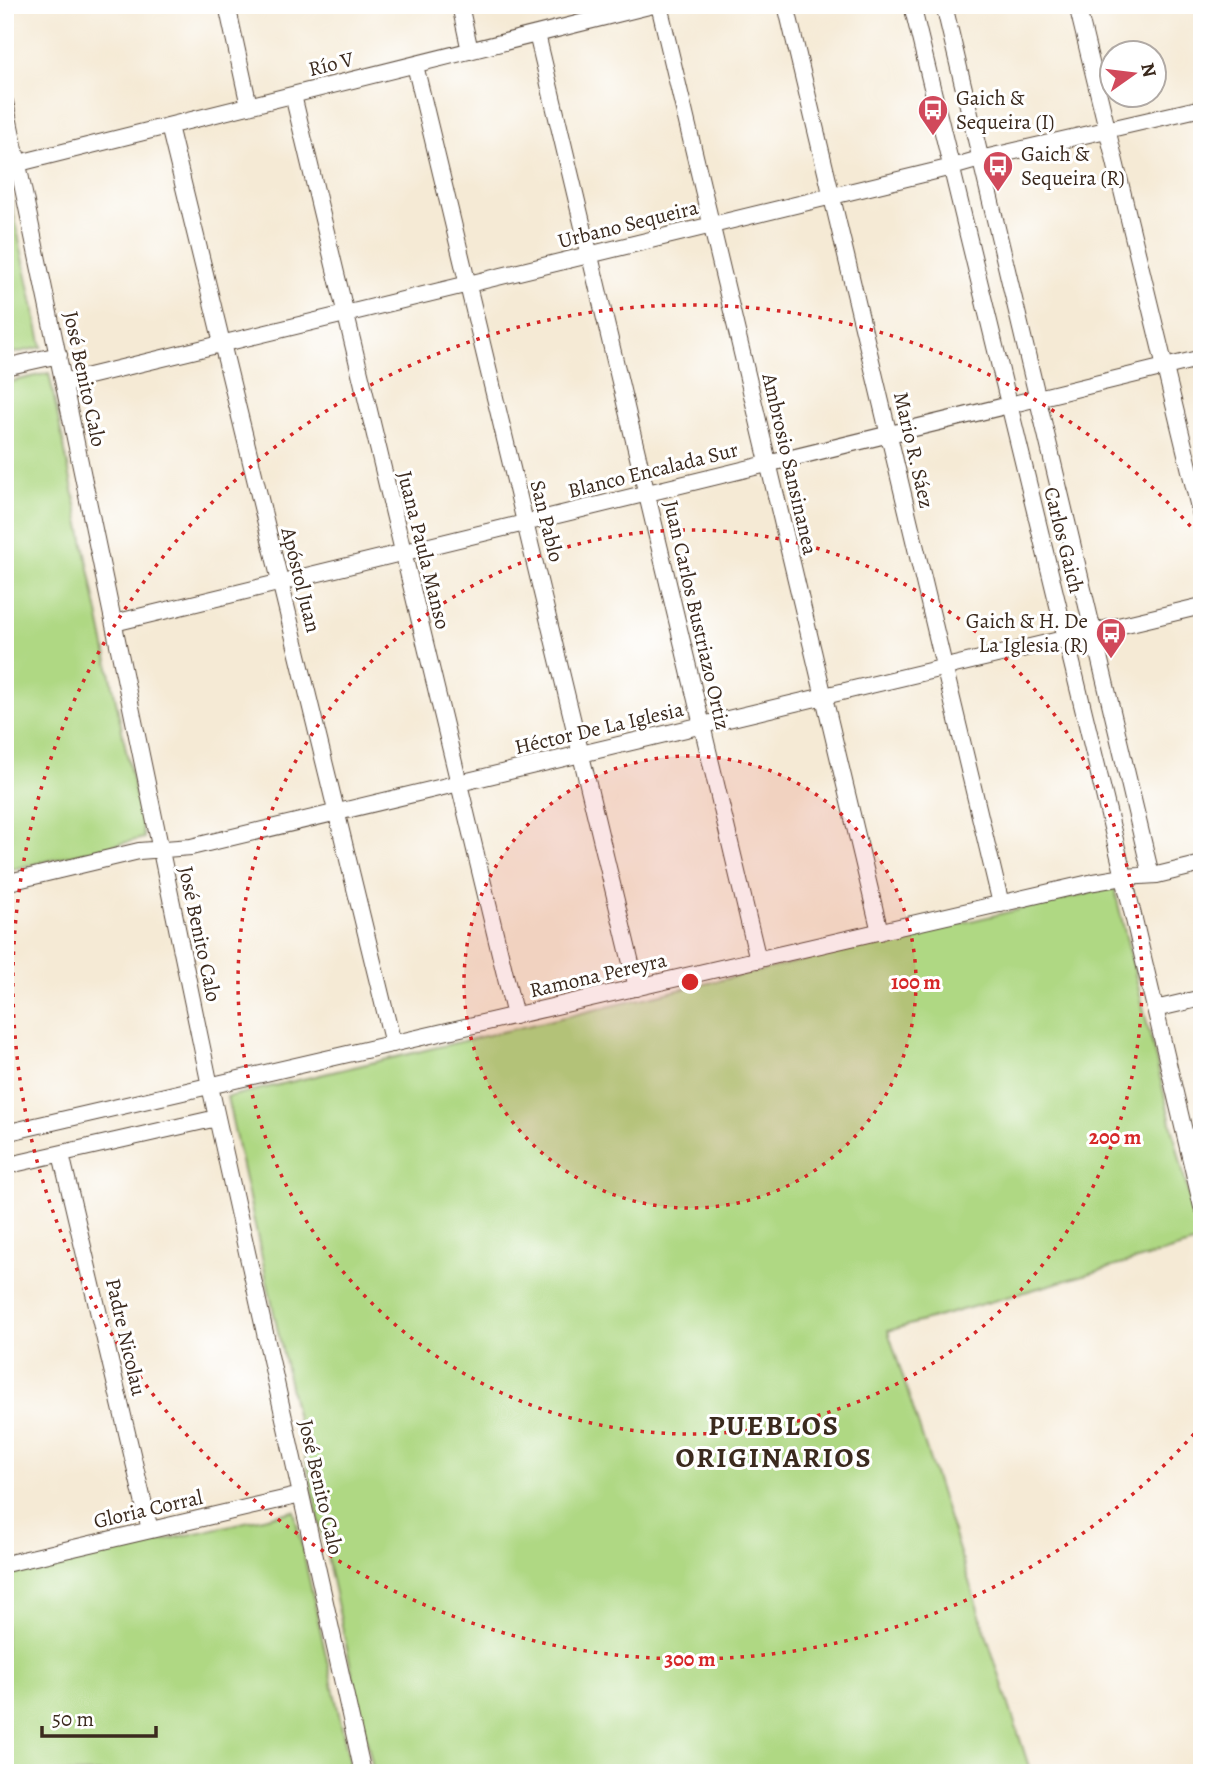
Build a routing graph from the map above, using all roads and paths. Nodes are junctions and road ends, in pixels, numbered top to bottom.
1 (227, 5) edge
2 (460, 5) edge
3 (653, 5) edge
4 (659, 5) edge
5 (786, 5) edge
6 (912, 5) edge
7 (944, 5) edge
8 (1077, 5) edge
9 (537, 34) junction
10 (470, 51) junction
11 (415, 65) junction
12 (293, 95) junction
13 (5, 102) edge
14 (249, 106) junction
15 (1202, 108) edge
16 (169, 126) junction
17 (1108, 130) junction
18 (13, 158) edge
19 (981, 159) junction
20 (952, 167) junction
21 (831, 196) junction
22 (711, 225) junction
23 (590, 255) junction
24 (468, 284) junction
25 (345, 314) junction
26 (222, 344) junction
27 (58, 355) junction
28 (1202, 358) edge
29 (5, 367) edge
30 (1165, 367) junction
31 (64, 382) junction
32 (1038, 398) junction
33 (1009, 405) junction
34 (889, 434) junction
35 (768, 464) junction
36 (647, 493) junction
37 (1202, 520) edge
38 (525, 523) junction
39 (403, 553) junction
40 (280, 583) junction
41 (1202, 606) edge
42 (114, 623) junction
43 (1093, 632) junction
44 (1066, 639) junction
45 (944, 668) junction
46 (824, 696) junction
47 (702, 725) junction
48 (581, 754) junction
49 (459, 783) junction
50 (336, 813) junction
51 (161, 850) junction
52 (1202, 864) edge
53 (1151, 875) junction
54 (1124, 877) junction
55 (5, 883) edge
56 (1001, 904) junction
57 (880, 932) junction
58 (758, 960) junction
59 (637, 988) junction
60 (1202, 998) edge
61 (1155, 1009) junction
62 (515, 1016) junction
63 (393, 1044) junction
64 (210, 1086) junction
65 (217, 1118) junction
66 (5, 1133) edge
67 (1194, 1140) edge
68 (61, 1153) junction
69 (5, 1166) edge
70 (1202, 1208) edge
71 (301, 1495) junction
72 (150, 1530) junction
73 (6, 1562) edge
74 (363, 1773) edge

1 - 14 street
2 - 10 street
3 - 9 street, Río V
4 - 22 street, Ambrosio Sansinanea
5 - 21 street, Mario R. Sáez
6 - 20 street, Carlos Gaich
7 - 19 street, Carlos Gaich
8 - 17 street
9 - 10 street, Río V
9 - 23 street, Juan Carlos Bustriazo Ortiz
10 - 11 street, Río V
11 - 12 street, Río V
11 - 24 street, San Pablo
12 - 14 street, Río V
12 - 25 street, Juana Paula Manso
13 - 18 street, José Benito Calo
14 - 16 street, Río V
15 - 17 street, Urbano Sequeira
16 - 18 street, Río V
16 - 26 street, Apóstol Juan
17 - 19 street, Urbano Sequeira
17 - 30 street
18 - 27 street, José Benito Calo
19 - 20 street, Urbano Sequeira
19 - 32 street, Carlos Gaich
20 - 21 street, Urbano Sequeira
20 - 33 street, Carlos Gaich
21 - 22 street, Urbano Sequeira
21 - 34 street, Mario R. Sáez
22 - 23 street, Urbano Sequeira
22 - 35 street, Ambrosio Sansinanea
23 - 24 street, Urbano Sequeira
23 - 36 street, Juan Carlos Bustriazo Ortiz
24 - 25 street, Urbano Sequeira
24 - 38 street, San Pablo
25 - 26 street, Urbano Sequeira
25 - 39 street, Juana Paula Manso
26 - 31 street, Urbano Sequeira
26 - 40 street, Apóstol Juan
27 - 29 street
27 - 31 street, José Benito Calo
28 - 30 street, Blanco Encalada Sur
30 - 32 street, Blanco Encalada Sur
30 - 37 street
31 - 42 street, José Benito Calo
32 - 33 street, Blanco Encalada Sur
32 - 43 street, Carlos Gaich
33 - 34 street, Blanco Encalada Sur
33 - 44 street, Carlos Gaich
34 - 35 street, Blanco Encalada Sur
34 - 45 street, Mario R. Sáez
35 - 36 street, Blanco Encalada Sur
35 - 46 street, Ambrosio Sansinanea
36 - 38 street, Blanco Encalada Sur
36 - 47 street, Juan Carlos Bustriazo Ortiz
38 - 39 street, Blanco Encalada Sur
38 - 48 street, San Pablo
39 - 40 street, Blanco Encalada Sur
39 - 49 street, Juana Paula Manso
40 - 42 street, Blanco Encalada Sur
40 - 50 street, Apóstol Juan
41 - 43 street, Héctor De La Iglesia
42 - 51 street, José Benito Calo
43 - 44 street, Héctor De La Iglesia
43 - 53 street, Carlos Gaich
44 - 45 street, Héctor De La Iglesia
44 - 54 street, Carlos Gaich
45 - 46 street, Héctor De La Iglesia
45 - 56 street, Mario R. Sáez
46 - 47 street, Héctor De La Iglesia
46 - 57 street, Ambrosio Sansinanea
47 - 48 street, Héctor De La Iglesia
47 - 58 street, Juan Carlos Bustriazo Ortiz
48 - 49 street, Héctor De La Iglesia
48 - 59 street, San Pablo
49 - 50 street, Héctor De La Iglesia
49 - 62 street, Juana Paula Manso
50 - 51 street, Héctor De La Iglesia
50 - 63 street, Apóstol Juan
51 - 55 street, Héctor De La Iglesia
51 - 64 street, José Benito Calo
52 - 53 street, Ramona Pereyra
53 - 54 street, Ramona Pereyra
54 - 56 street, Ramona Pereyra
54 - 61 street, Carlos Gaich
56 - 57 street, Ramona Pereyra
57 - 58 street, Ramona Pereyra
58 - 59 street, Ramona Pereyra
59 - 62 street, Ramona Pereyra
60 - 61 street
61 - 67 street, Carlos Gaich
62 - 63 street, Ramona Pereyra
63 - 64 street, Ramona Pereyra
64 - 65 street, José Benito Calo
64 - 66 street, Ramona Pereyra
65 - 68 street
65 - 71 street, José Benito Calo
67 - 70 street, Carlos Gaich
68 - 69 street
68 - 72 street, Padre Nicolau
71 - 72 street, Gloria Corral
71 - 74 street, José Benito Calo
72 - 73 street, Gloria Corral

